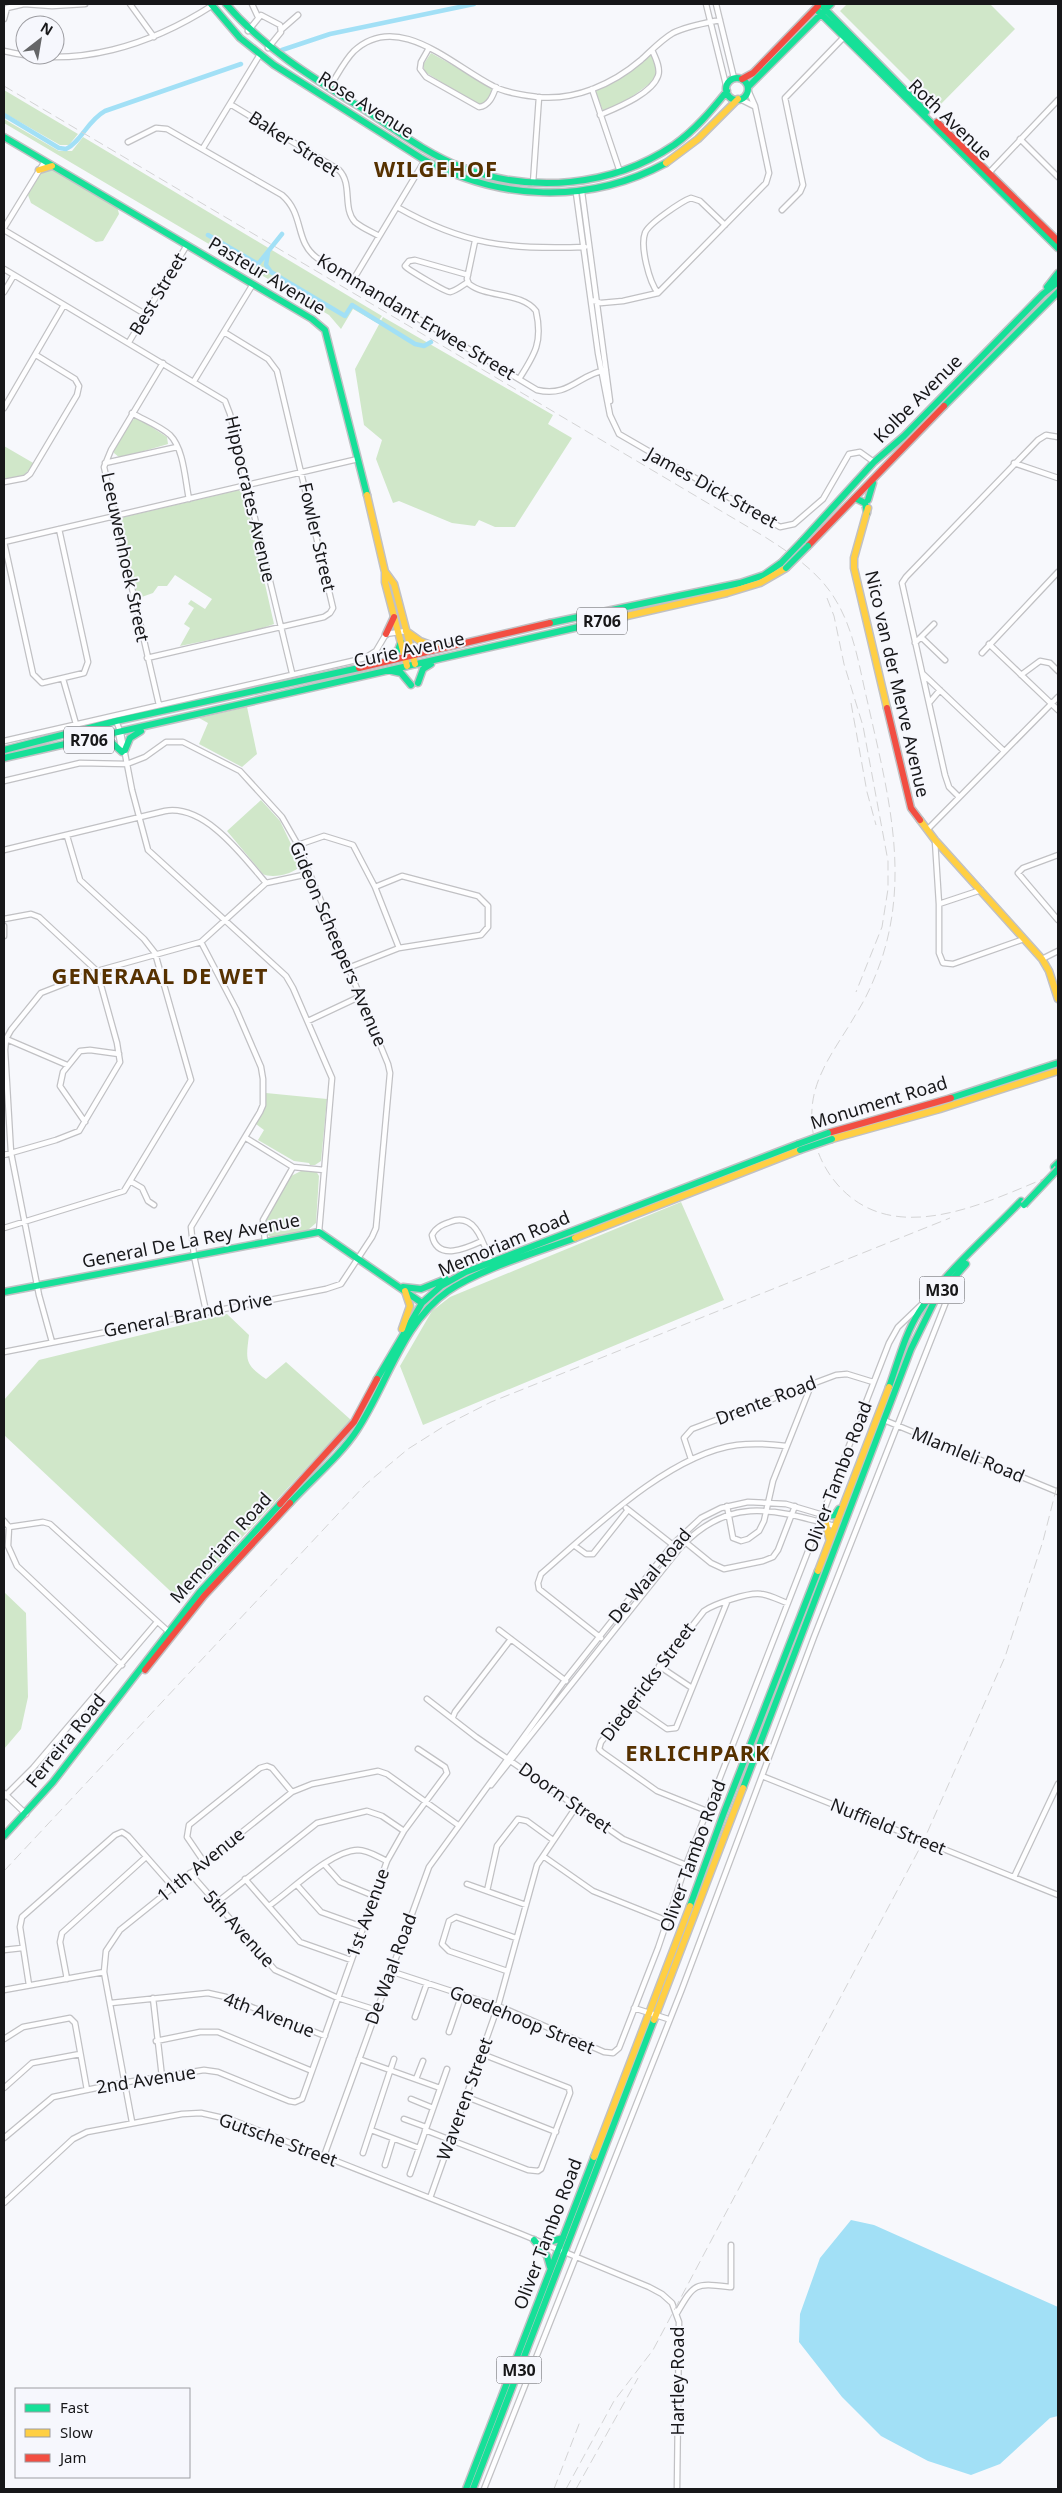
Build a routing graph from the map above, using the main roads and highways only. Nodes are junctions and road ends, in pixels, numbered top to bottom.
1 (226, 4) edge
2 (831, 4) edge
3 (212, 5) edge
4 (820, 8) edge
5 (217, 12) junction
6 (781, 44) junction
7 (267, 47) junction
8 (787, 48) junction
9 (260, 56) junction
10 (742, 79) junction
11 (323, 84) junction
12 (748, 89) junction
13 (332, 90) junction
14 (727, 90) junction
15 (318, 93) junction
16 (739, 99) junction
17 (330, 100) junction
18 (4, 137) edge
19 (425, 148) junction
20 (438, 155) junction
21 (423, 158) junction
22 (433, 164) junction
23 (53, 166) junction
24 (39, 170) road end
25 (620, 172) junction
26 (987, 172) junction
27 (586, 180) junction
28 (629, 180) junction
29 (533, 183) junction
30 (567, 183) junction
31 (617, 184) junction
32 (582, 192) junction
33 (526, 193) junction
34 (540, 194) junction
35 (569, 194) junction
36 (1058, 241) edge
37 (1058, 248) edge
38 (1058, 273) edge
39 (1058, 282) edge
40 (1058, 292) edge
41 (1042, 294) junction
42 (973, 366) junction
43 (978, 372) junction
44 (893, 460) junction
45 (874, 462) junction
46 (864, 473) junction
47 (880, 473) junction
48 (873, 480) junction
49 (864, 490) junction
50 (856, 498) junction
51 (868, 500) junction
52 (832, 509) junction
53 (867, 513) junction
54 (805, 544) junction
55 (783, 566) junction
56 (385, 572) junction
57 (395, 616) junction
58 (406, 630) junction
59 (386, 634) road end
60 (401, 642) junction
61 (445, 646) junction
62 (408, 655) junction
63 (455, 656) junction
64 (383, 661) junction
65 (415, 664) junction
66 (407, 666) junction
67 (385, 670) junction
68 (148, 727) junction
69 (89, 740) junction
70 (4, 750) edge
71 (4, 758) edge
72 (1058, 999) edge
73 (1058, 1063) edge
74 (1058, 1071) edge
75 (830, 1136) junction
76 (1057, 1166) edge
77 (712, 1180) joint
78 (1022, 1203) junction
79 (492, 1266) junction
80 (466, 1272) junction
81 (402, 1288) junction
82 (4, 1292) edge
83 (436, 1299) junction
84 (422, 1303) junction
85 (420, 1317) junction
86 (401, 1340) junction
87 (844, 1502) junction
88 (850, 1507) junction
89 (837, 1523) junction
90 (840, 1532) junction
91 (828, 1544) junction
92 (171, 1633) joint
93 (4, 1836) edge
94 (653, 2014) junction
95 (562, 2238) junction
96 (534, 2240) road end
97 (545, 2243) road end
98 (562, 2250) junction
99 (550, 2268) junction
100 (466, 2489) edge
101 (473, 2489) edge

1 - 5 main road
1 - 7 main road, Rose Avenue
2 - 4 main road
3 - 5 main road, Rose Avenue
4 - 6 main road
4 - 8 main road
4 - 26 main road, Roth Avenue
4 - 26 main road, Roth Avenue
5 - 9 main road, Rose Avenue
6 - 8 main road
6 - 10 main road
7 - 9 main road
7 - 9 main road
7 - 11 main road, Rose Avenue
8 - 12 main road
9 - 15 main road, Rose Avenue
10 - 12 main road
10 - 14 main road
11 - 13 main road, Rose Avenue
11 - 15 main road
12 - 16 main road
13 - 17 main road
13 - 19 main road, Rose Avenue
14 - 16 main road
14 - 25 main road, Rose Avenue
15 - 17 main road, Rose Avenue
16 - 28 main road, Rose Avenue
17 - 21 main road, Rose Avenue
18 - 23 main road, Pasteur Avenue
19 - 20 main road, Rose Avenue
19 - 21 main road
20 - 22 main road
20 - 29 main road, Rose Avenue
21 - 22 main road, Rose Avenue
22 - 33 main road, Rose Avenue
23 - 24 main road
23 - 56 main road, Pasteur Avenue
25 - 27 main road, Rose Avenue
25 - 28 main road
25 - 31 main road
26 - 36 main road, Roth Avenue
26 - 37 main road, Roth Avenue
27 - 30 main road, Rose Avenue
27 - 32 main road
28 - 31 main road, Rose Avenue
29 - 30 main road, Rose Avenue
29 - 33 main road
29 - 34 main road
30 - 35 main road
31 - 32 main road, Rose Avenue
32 - 35 main road, Rose Avenue
33 - 34 main road, Rose Avenue
34 - 35 main road, Rose Avenue
38 - 41 main road
39 - 41 main road, Kolbe Avenue / R706
40 - 43 main road, Kolbe Avenue / R706
41 - 42 main road, Kolbe Avenue / R706
42 - 43 main road
42 - 45 main road, Kolbe Avenue / R706
43 - 44 main road, Kolbe Avenue / R706
44 - 45 main road
44 - 47 main road, Kolbe Avenue / R706
45 - 46 main road, Kolbe Avenue / R706
45 - 47 main road
46 - 49 main road
46 - 52 main road, Kolbe Avenue / R706
47 - 48 main road, Kolbe Avenue / R706
48 - 49 main road, Kolbe Avenue / R706
48 - 51 main road
49 - 50 main road, Kolbe Avenue / R706
49 - 51 main road, Nico van der Merve Avenue
49 - 52 main road
50 - 53 main road
50 - 54 main road, Kolbe Avenue / R706
51 - 53 main road, Nico van der Merve Avenue
52 - 54 main road, Kolbe Avenue / R706
53 - 72 main road, Nico van der Merve Avenue
54 - 55 main road, Curie Avenue / R706, bridge
55 - 61 main road, Curie Avenue / R706
55 - 63 main road, Curie Avenue / R706
56 - 57 main road, Pasteur Avenue
56 - 58 main road, Pasteur Avenue
57 - 59 main road
57 - 60 main road, Pasteur Avenue
58 - 61 main road
58 - 62 main road, Pasteur Avenue
60 - 62 main road, Pasteur Avenue
60 - 64 main road
61 - 62 main road, Curie Avenue / R706
62 - 64 main road, Curie Avenue / R706
62 - 65 main road
62 - 66 main road
63 - 65 main road, Curie Avenue / R706
63 - 67 main road
64 - 70 main road, Curie Avenue / R706
65 - 66 main road, Curie Avenue / R706
66 - 67 main road, Curie Avenue / R706
67 - 68 main road, Curie Avenue / R706
68 - 69 main road, Curie Avenue / R706
68 - 69 main road
69 - 71 main road, Curie Avenue / R706
73 - 75 main road, Monument Road
74 - 75 main road, Monument Road
75 - 77 main road, Monument Road, bridge
76 - 78 main road, Oliver Tambo Road / M30, bridge
77 - 79 main road, Memoriam Road
78 - 87 main road, Oliver Tambo Road / M30
78 - 88 main road, Oliver Tambo Road / M30
79 - 80 main road, Memoriam Road
79 - 83 main road, Memoriam Road
80 - 81 main road
80 - 84 main road, Memoriam Road
81 - 82 main road, General De La Rey Avenue
81 - 84 main road, General De La Rey Avenue
81 - 86 main road
83 - 84 main road
83 - 85 main road, Memoriam Road
84 - 85 main road
84 - 86 main road, Memoriam Road
85 - 86 main road, Memoriam Road
86 - 92 main road, Memoriam Road
87 - 89 main road, Oliver Tambo Road / M30
87 - 91 main road
88 - 89 main road
88 - 90 main road, Oliver Tambo Road / M30
89 - 90 main road
89 - 91 main road, Oliver Tambo Road / M30
90 - 94 main road, Oliver Tambo Road / M30
91 - 94 main road, Oliver Tambo Road / M30
92 - 93 main road, Ferreira Road
94 - 95 main road, Oliver Tambo Road / M30
94 - 98 main road, Oliver Tambo Road / M30
95 - 97 main road
95 - 98 main road, Oliver Tambo Road / M30
96 - 99 main road
98 - 99 main road, Oliver Tambo Road / M30
98 - 101 main road, Oliver Tambo Road / M30
99 - 100 main road, Oliver Tambo Road / M30

